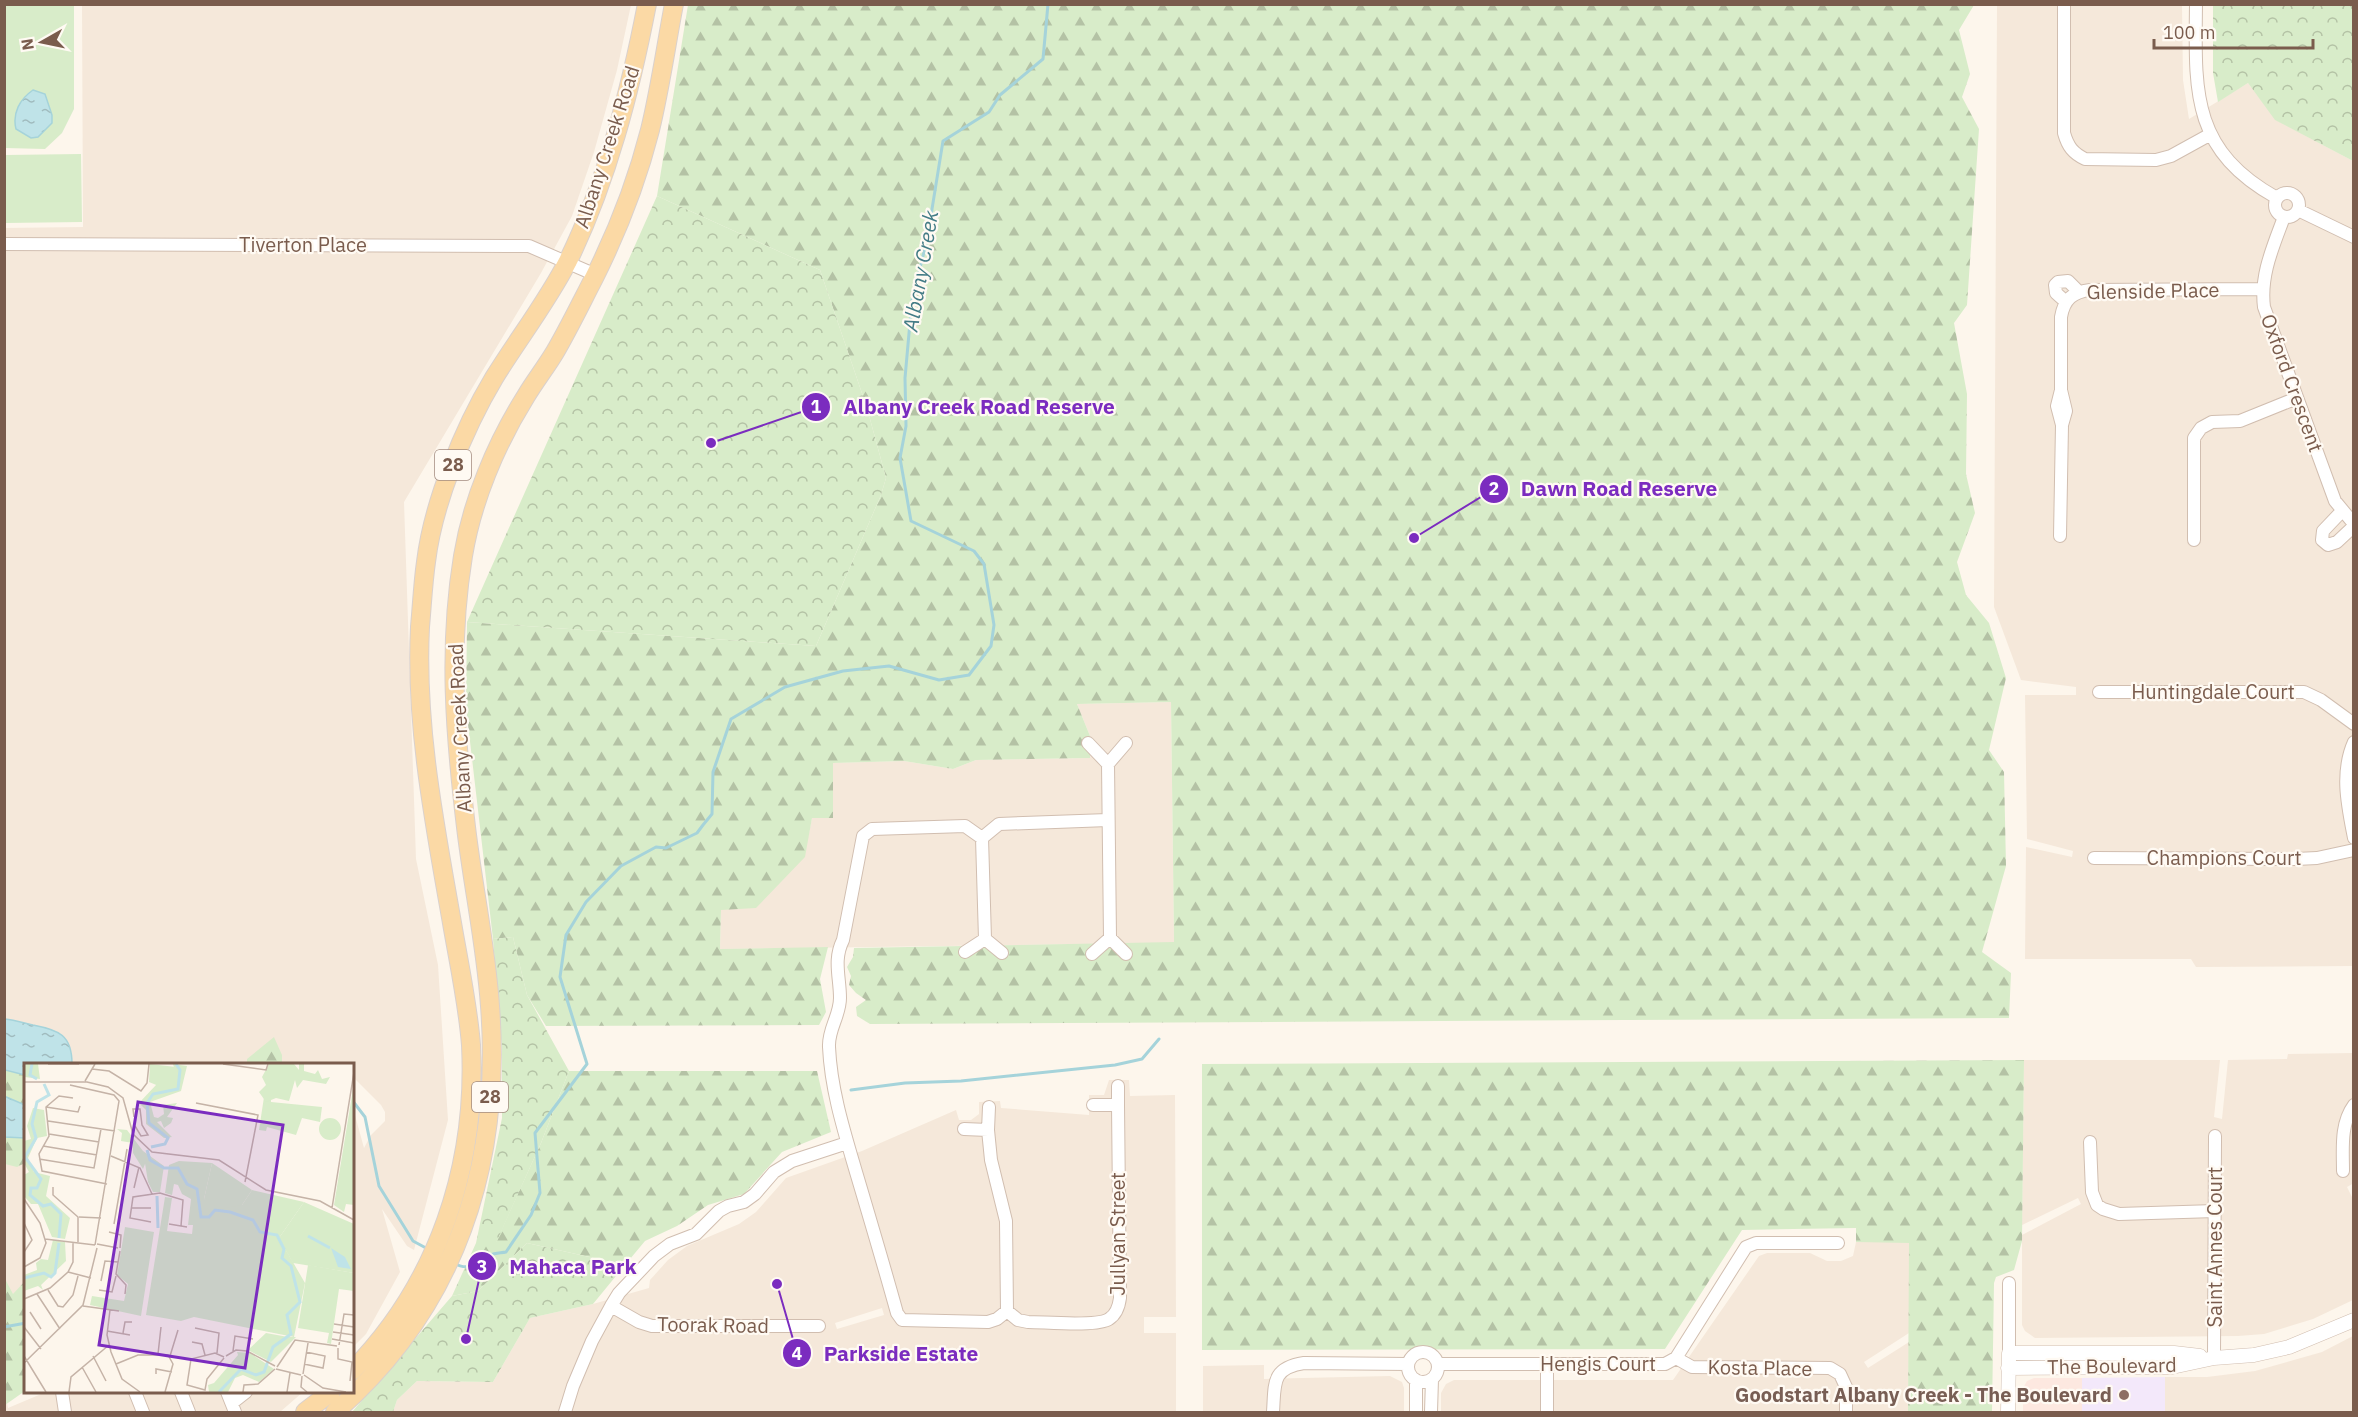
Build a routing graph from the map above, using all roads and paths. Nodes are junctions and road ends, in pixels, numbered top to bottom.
1 (647, 4) edge
2 (674, 4) edge
3 (2064, 4) edge
4 (2196, 4) edge
5 (2211, 134) junction
6 (2277, 198) junction
7 (2298, 210) junction
8 (2284, 217) junction
9 (2354, 237) edge
10 (4, 244) edge
11 (567, 263) junction
12 (596, 275) junction
13 (2262, 290) junction
14 (2078, 291) junction
15 (2066, 302) junction
16 (2296, 398) junction
17 (2342, 511) junction
18 (2354, 525) edge
19 (2060, 536) dead end
20 (2194, 540) dead end
21 (2099, 692) dead end
22 (2354, 724) edge
23 (2354, 742) edge
24 (1088, 743) dead end
25 (1126, 744) dead end
26 (1108, 764) junction
27 (1108, 820) junction
28 (982, 838) junction
29 (2354, 838) edge
30 (2354, 850) edge
31 (2094, 858) dead end
32 (1110, 938) junction
33 (985, 939) junction
34 (965, 952) dead end
35 (1002, 953) dead end
36 (1092, 954) dead end
37 (1125, 954) dead end
38 (1118, 1086) dead end
39 (1093, 1105) dead end
40 (2354, 1105) edge
41 (1118, 1106) junction
42 (989, 1107) dead end
43 (964, 1130) dead end
44 (988, 1130) junction
45 (2215, 1136) dead end
46 (2090, 1142) dead end
47 (847, 1143) junction
48 (2343, 1171) dead end
49 (2215, 1211) junction
50 (1838, 1243) dead end
51 (2009, 1283) dead end
52 (611, 1306) junction
53 (1007, 1311) junction
54 (2351, 1325) edge
55 (819, 1326) dead end
56 (2008, 1353) junction
57 (1676, 1358) junction
58 (2214, 1358) junction
59 (1408, 1364) junction
60 (1438, 1364) junction
61 (1547, 1365) junction
62 (2008, 1368) junction
63 (354, 1369) edge
64 (1432, 1379) junction
65 (1416, 1380) junction
66 (354, 1387) edge
67 (62, 1393) edge
68 (135, 1393) edge
69 (182, 1393) edge
70 (244, 1393) edge
71 (346, 1393) edge
72 (231, 1402) edge
73 (331, 1404) edge
74 (65, 1413) edge
75 (143, 1413) edge
76 (189, 1413) edge
77 (305, 1413) edge
78 (566, 1413) edge
79 (1274, 1413) edge
80 (1416, 1413) edge
81 (1431, 1413) edge
82 (1547, 1413) edge
83 (1845, 1413) edge
84 (2008, 1413) edge

1 - 11 main road, Albany Creek Road / 28
2 - 12 main road, Albany Creek Road / 28
3 - 5 street
4 - 5 street
5 - 6 street
6 - 7 street
6 - 8 street
7 - 8 street
7 - 9 street
8 - 13 street, Oxford Crescent
10 - 11 street, Tiverton Place
11 - 12 street, Tiverton Place
11 - 63 main road, Albany Creek Road / 28
12 - 66 main road, Albany Creek Road / 28
13 - 14 street, Glenside Place
13 - 16 street, Oxford Crescent
14 - 15 street, Glenside Place
14 - 15 street
15 - 19 street, Glenside Place
16 - 17 street, Oxford Crescent
16 - 20 street
17 - 18 street, Oxford Crescent
17 - 18 street, Oxford Crescent
21 - 22 street, Huntingdale Court
23 - 29 street
24 - 26 street
25 - 26 street
26 - 27 street
27 - 28 street
27 - 32 street
28 - 33 street
28 - 47 street
30 - 31 street, Champions Court
32 - 36 street
32 - 37 street
33 - 34 street
33 - 35 street
38 - 41 street, Jullyan Street
39 - 41 street
40 - 48 street
41 - 53 street, Jullyan Street
42 - 44 street
43 - 44 street
44 - 53 street
45 - 49 street, Saint Annes Court
46 - 49 street
47 - 52 street
47 - 53 street
49 - 58 street, Saint Annes Court
50 - 57 street, Hengis Court
51 - 56 street
52 - 55 street, Toorak Road
52 - 78 street
54 - 58 street, The Boulevard
56 - 58 street, The Boulevard
56 - 62 street
57 - 61 street, Hengis Court
57 - 83 street, Kosta Place
58 - 62 street, The Boulevard
59 - 60 street
59 - 65 street
59 - 79 street
60 - 61 street, Hengis Court
60 - 64 street
61 - 82 street
62 - 84 street
64 - 65 street
64 - 81 street
65 - 80 street
67 - 74 street
68 - 75 street
69 - 76 street
70 - 72 street
71 - 73 main road, Albany Creek Road / 28
73 - 77 main road, Albany Creek Road / 28

